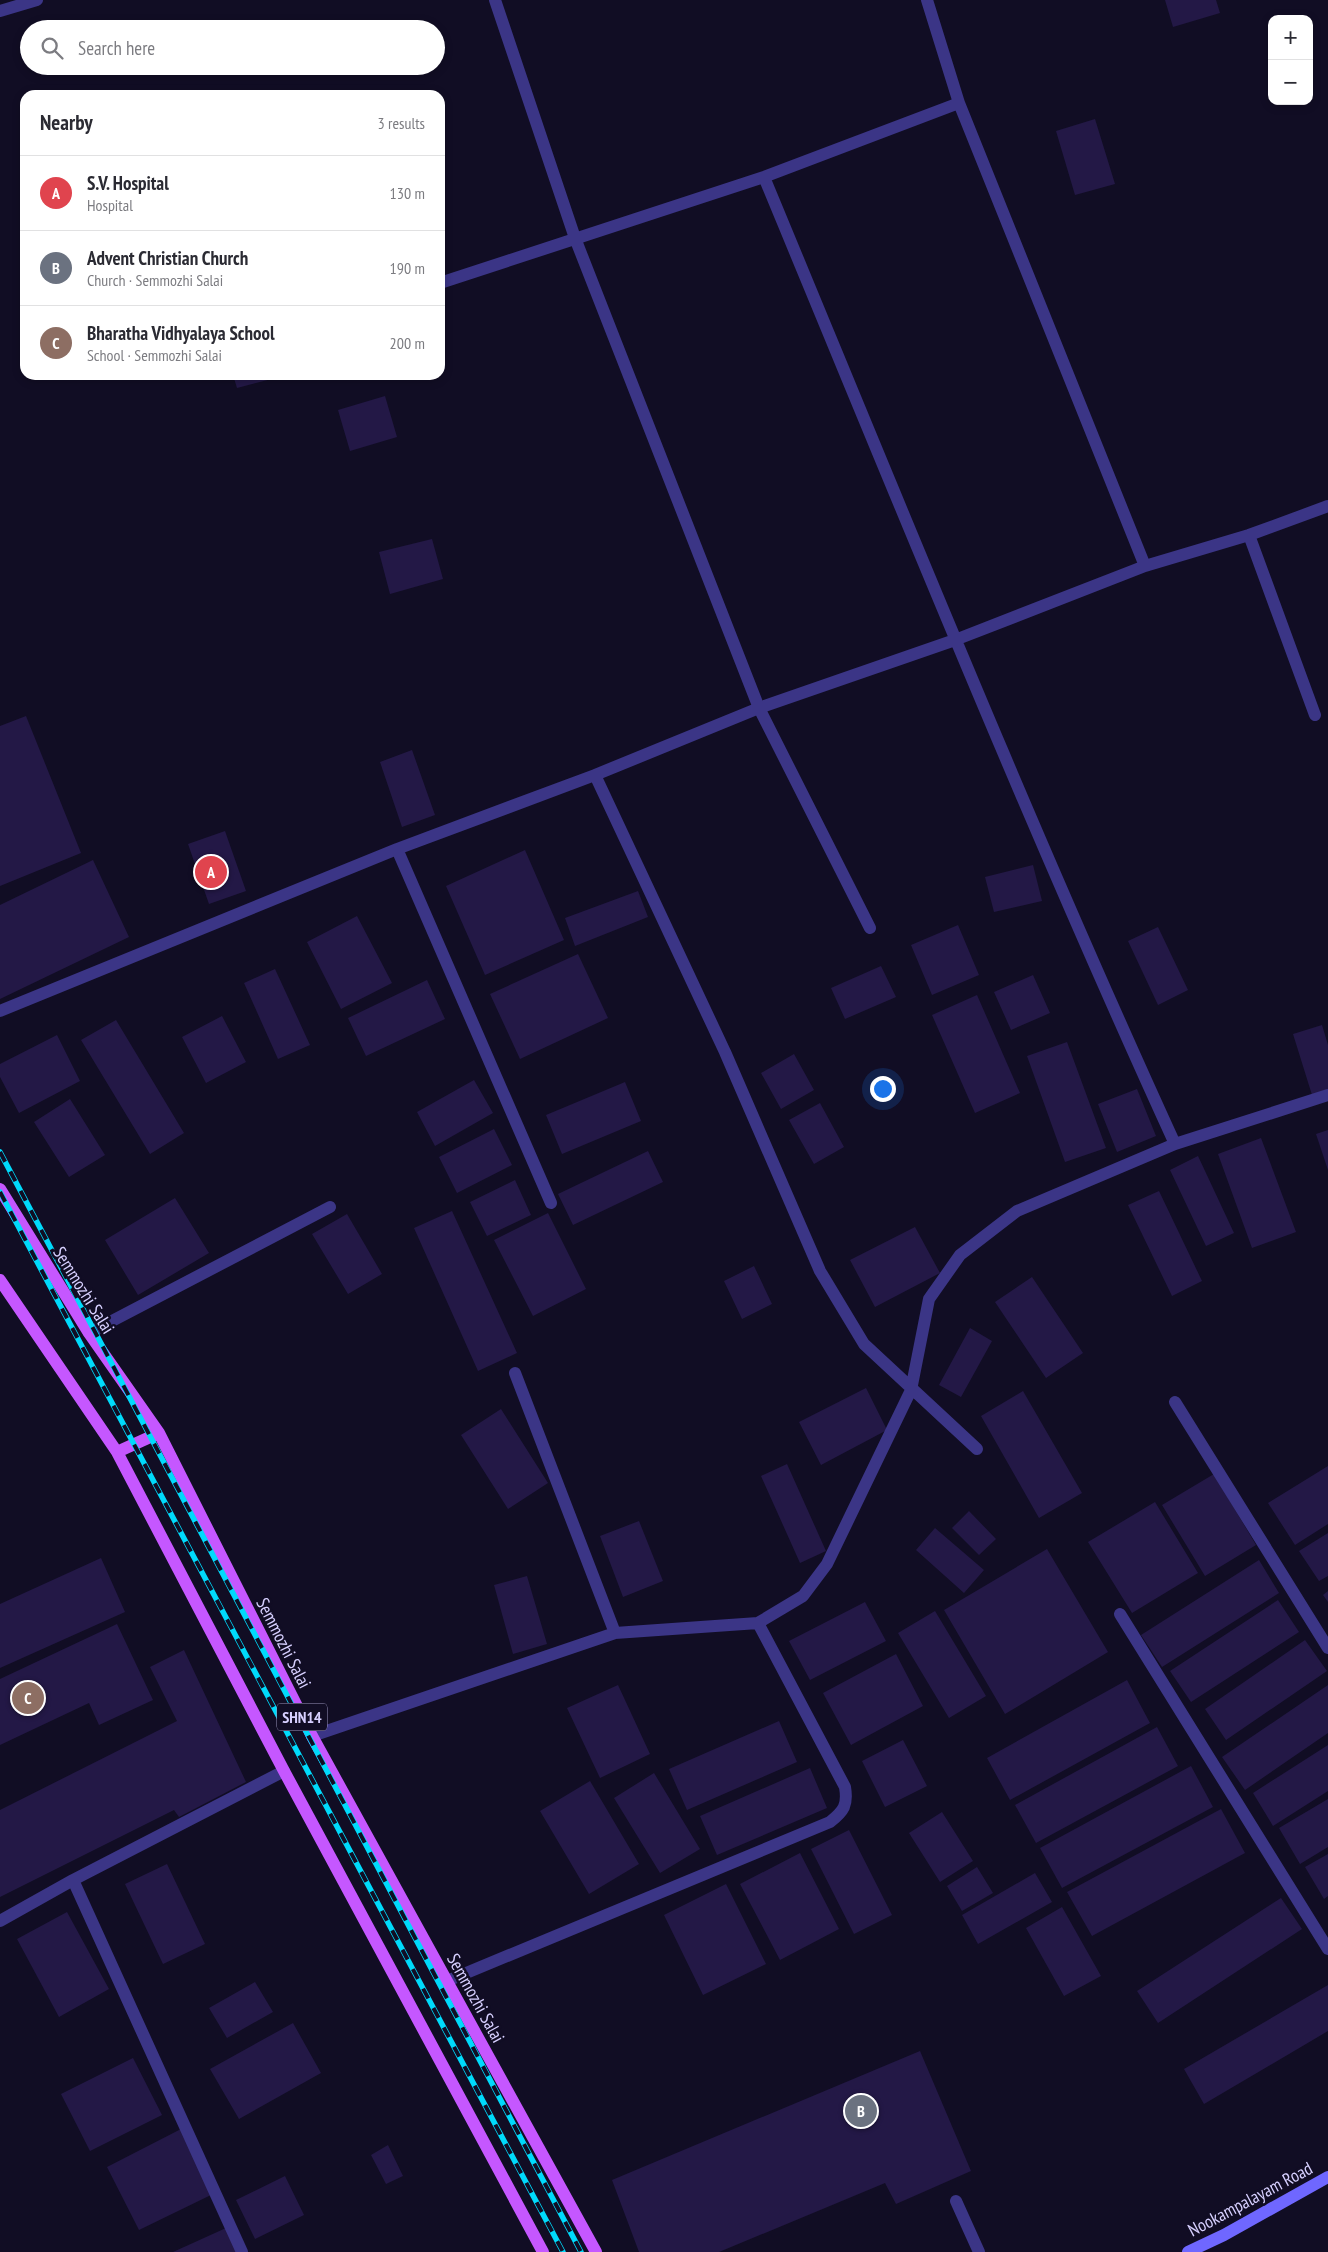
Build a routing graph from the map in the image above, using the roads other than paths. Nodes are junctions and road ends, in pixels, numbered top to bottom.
1 (37, 0) edge
2 (495, 0) edge
3 (927, 0) edge
4 (0, 12) edge
5 (959, 103) junction
6 (764, 177) junction
7 (575, 238) junction
8 (445, 281) edge
9 (1328, 506) edge
10 (1249, 535) junction
11 (1145, 566) junction
12 (956, 640) junction
13 (759, 708) junction
14 (1315, 715) dead end
15 (595, 775) junction
16 (397, 849) junction
17 (870, 928) dead end
18 (0, 1011) edge
19 (1328, 1095) edge
20 (1175, 1144) junction
21 (0, 1189) edge
22 (551, 1203) dead end
23 (330, 1207) dead end
24 (0, 1280) edge
25 (90, 1333) junction
26 (515, 1373) dead end
27 (911, 1390) junction
28 (1174, 1402) dead end
29 (159, 1433) junction
30 (978, 1448) dead end
31 (117, 1452) junction
32 (1120, 1614) dead end
33 (758, 1623) junction
34 (615, 1633) junction
35 (1328, 1648) edge
36 (312, 1736) junction
37 (284, 1771) junction
38 (73, 1880) junction
39 (0, 1921) edge
40 (1328, 1949) edge
41 (447, 1981) junction
42 (1328, 2177) edge
43 (956, 2201) dead end
44 (242, 2252) edge
45 (543, 2252) edge
46 (596, 2252) edge
47 (979, 2252) edge
48 (1188, 2252) edge

1 - 4 street
2 - 7 street
3 - 5 street
5 - 6 street
5 - 11 street
6 - 7 street
6 - 12 street
7 - 8 street
7 - 13 street
9 - 10 street
10 - 11 street
10 - 14 street
11 - 12 street
12 - 13 street
12 - 20 street
13 - 15 street
13 - 17 street
15 - 16 street
15 - 27 street
16 - 18 street
16 - 22 street
19 - 20 street
20 - 27 street
21 - 25 main road, Semmozhi Salai / SHN14
23 - 25 street
24 - 31 main road, SHN14
25 - 29 main road, Semmozhi Salai / SHN14
26 - 34 street
27 - 30 street
27 - 33 street
28 - 35 street
29 - 31 main road
29 - 36 main road, Semmozhi Salai / SHN14
31 - 37 main road, SHN14
32 - 40 street
33 - 34 street
33 - 41 street
34 - 36 street
36 - 41 main road, Semmozhi Salai / SHN14
37 - 38 street
37 - 45 main road, SHN14
38 - 39 street
38 - 44 street
41 - 46 main road, Semmozhi Salai / SHN14
42 - 48 street, Nookampalayam Road
43 - 47 street

